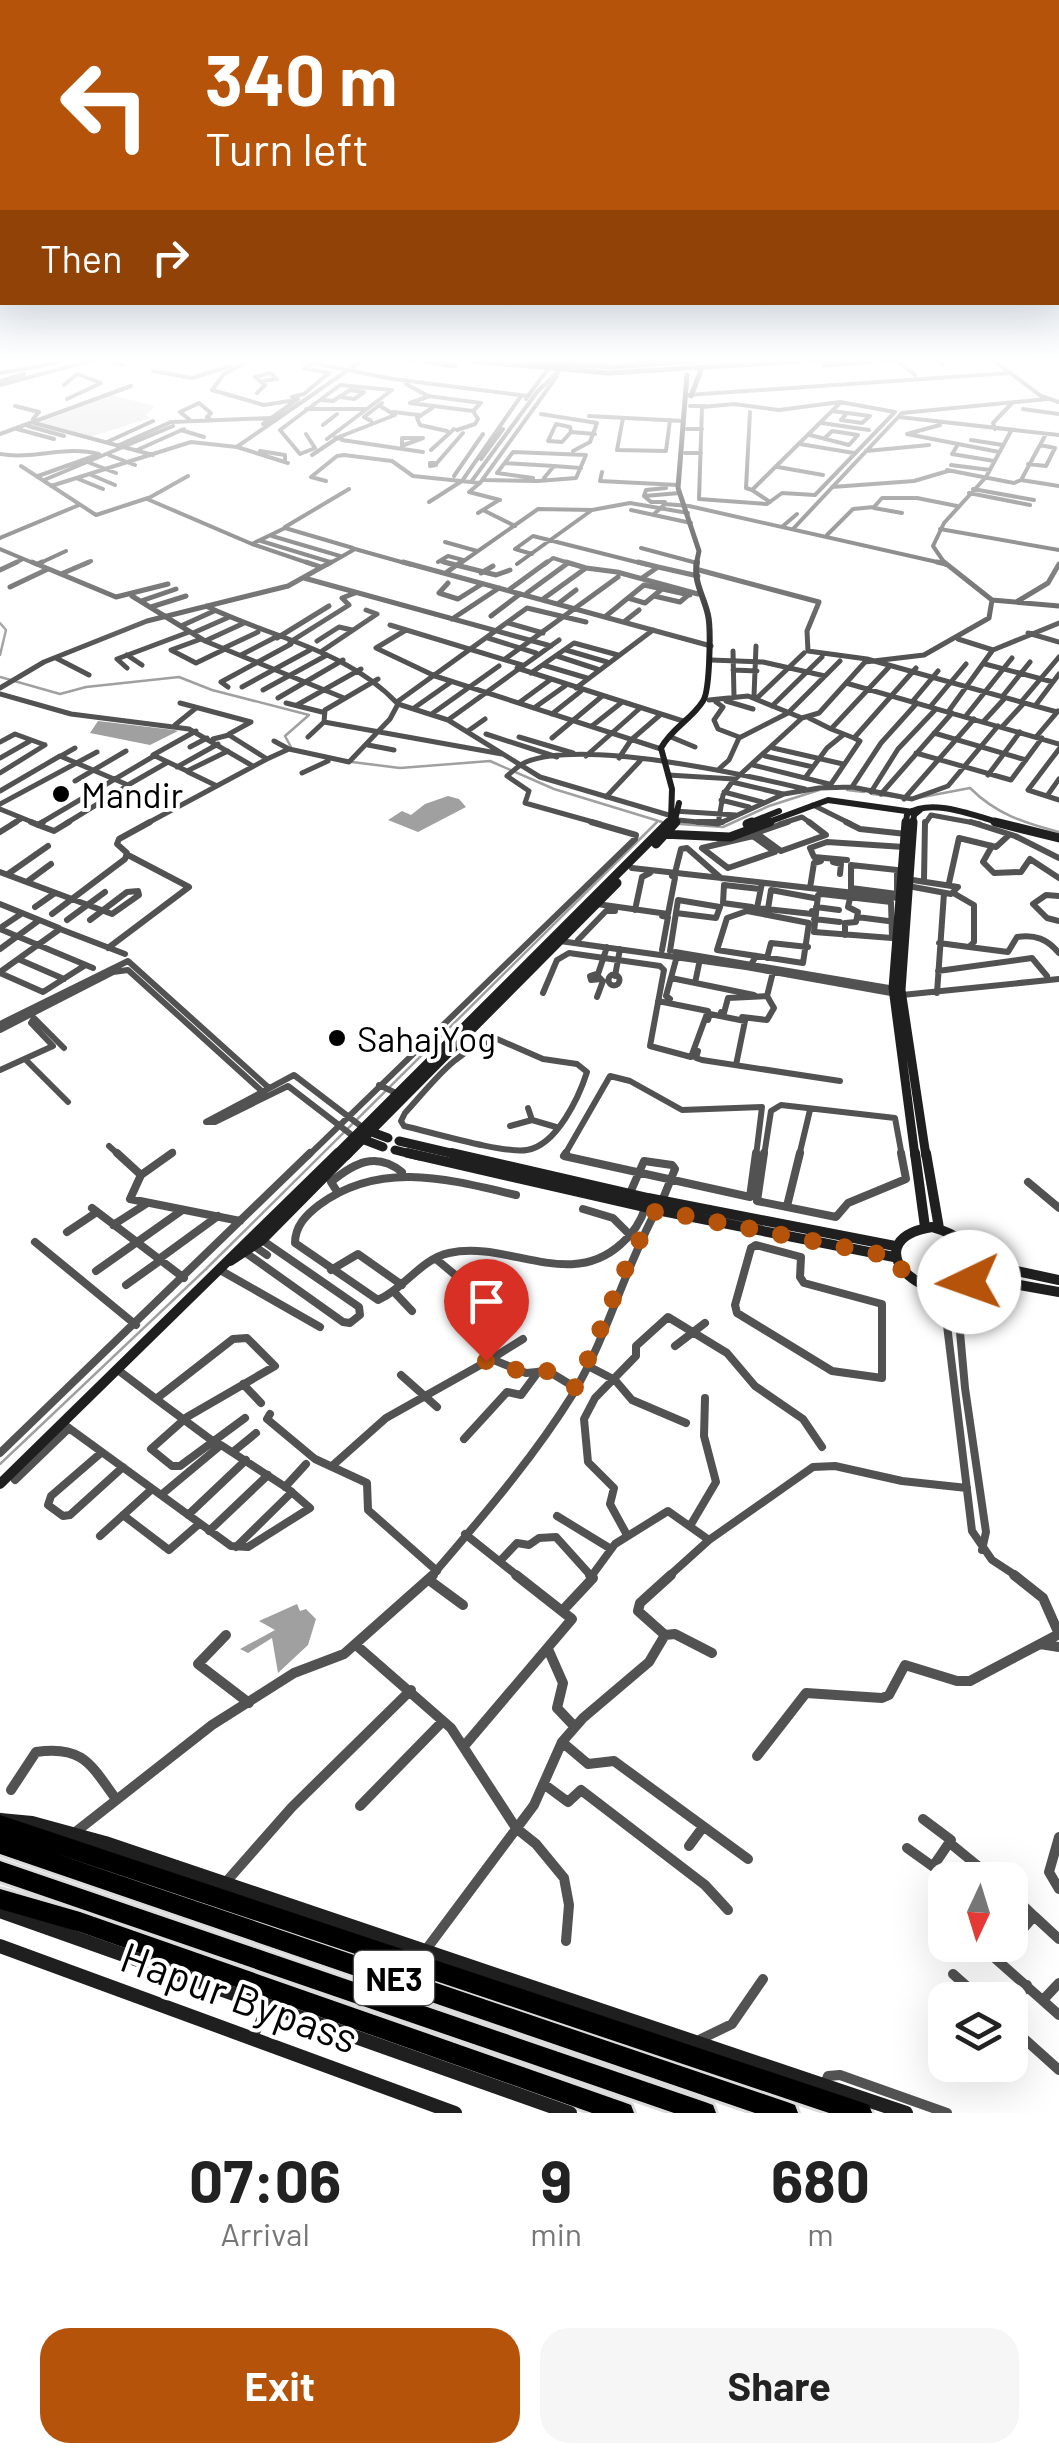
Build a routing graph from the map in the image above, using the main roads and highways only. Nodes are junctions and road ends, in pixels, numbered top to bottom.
1 (0, 1822) edge
2 (0, 1844) edge
3 (0, 1870) edge
4 (0, 1899) edge
5 (871, 2101) edge
6 (624, 2113) edge
7 (705, 2113) edge
8 (787, 2113) edge

1 - 5 highway
2 - 8 highway, NE3
3 - 7 highway, NE3
4 - 6 highway

